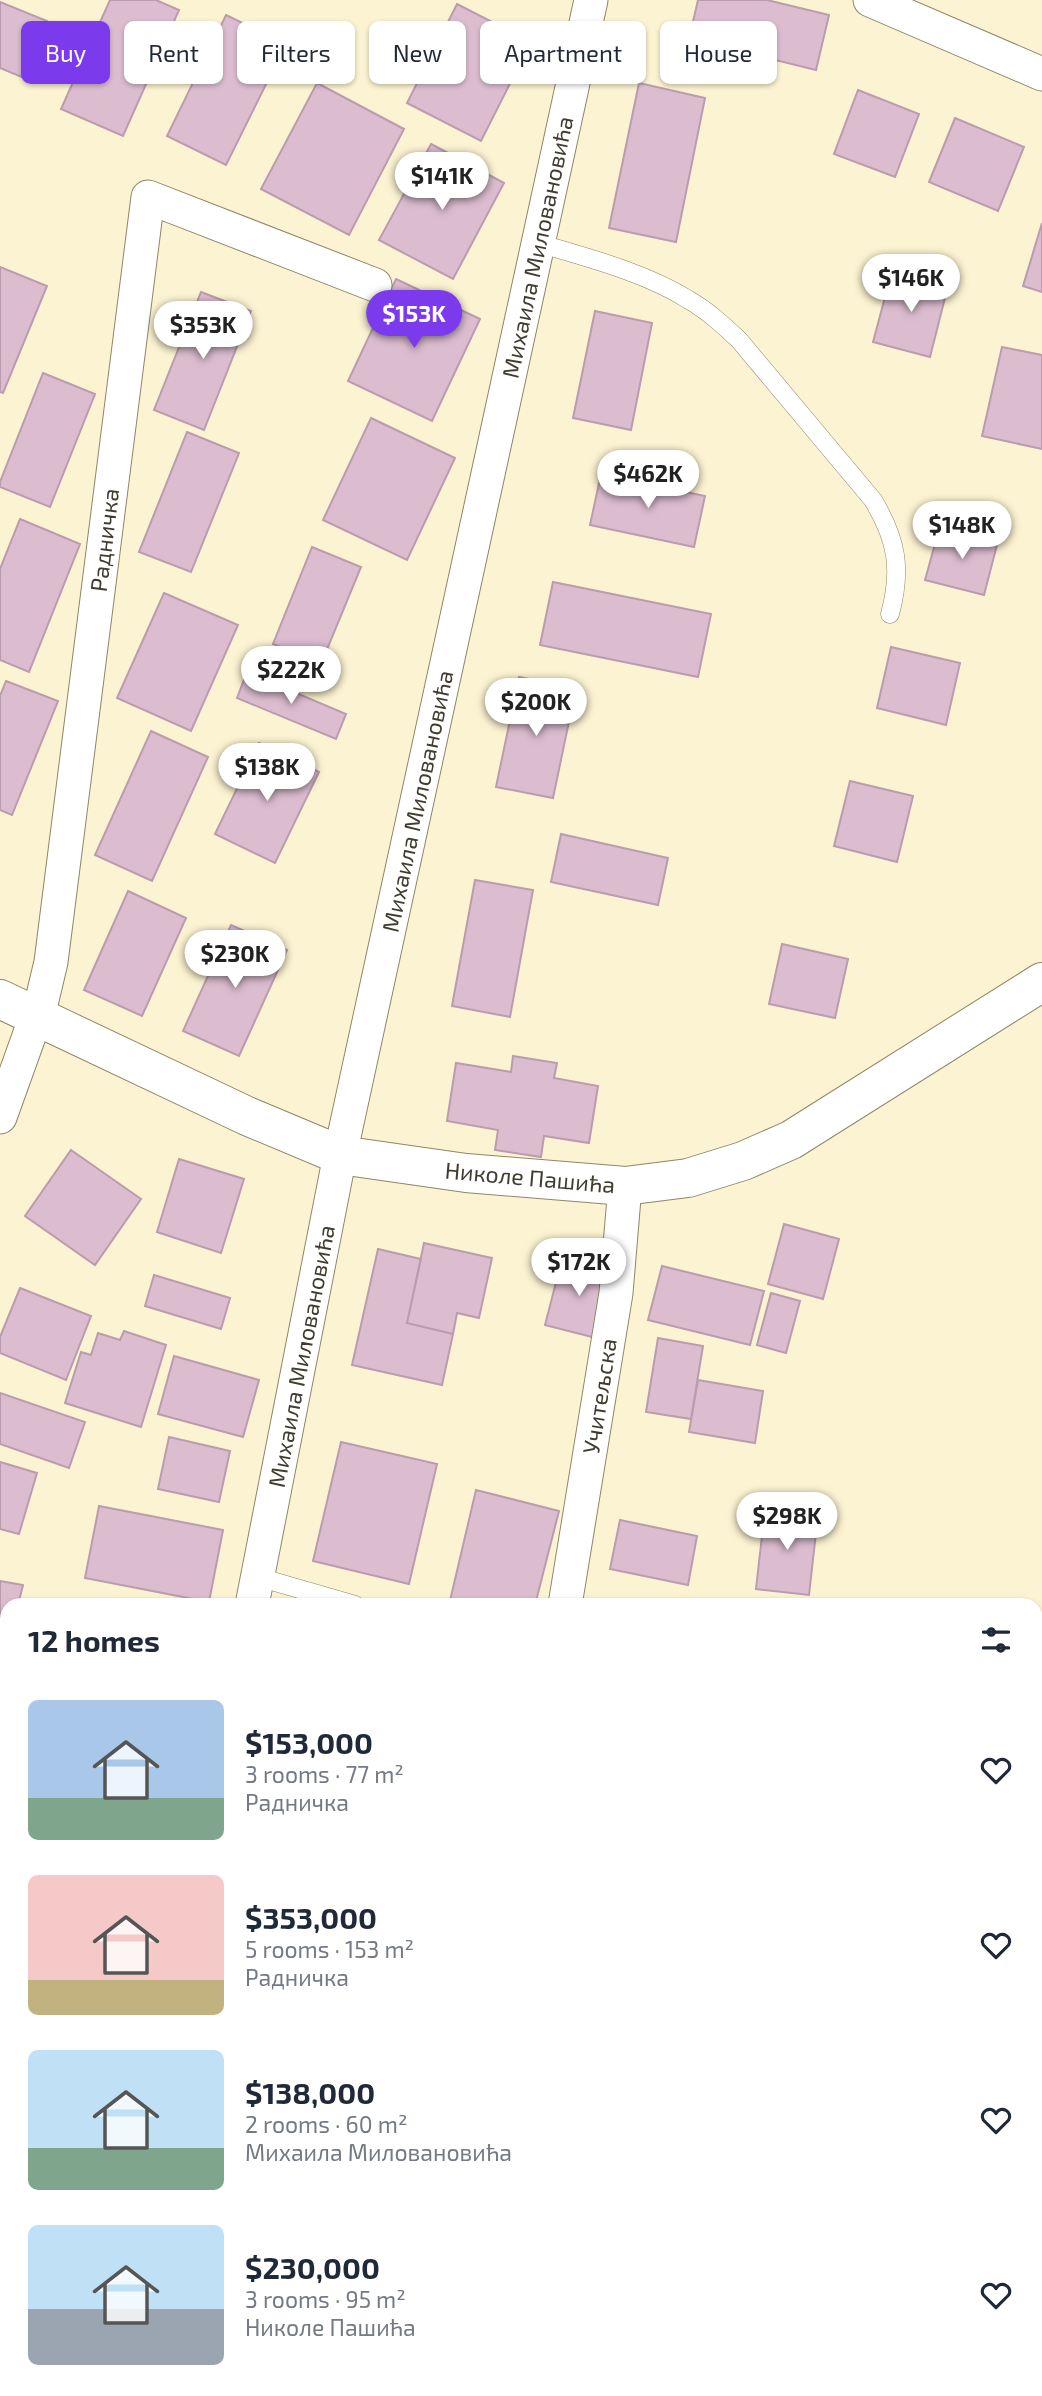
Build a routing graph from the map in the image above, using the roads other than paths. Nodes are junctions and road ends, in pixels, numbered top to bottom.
1 (591, 0) edge
2 (884, 3) edge
3 (1042, 74) edge
4 (538, 243) junction
5 (375, 285) dead end
6 (890, 614) dead end
7 (1042, 982) edge
8 (0, 999) edge
9 (36, 1017) junction
10 (0, 1117) edge
11 (341, 1155) junction
12 (625, 1186) junction
13 (255, 1591) edge
14 (305, 1598) edge
15 (566, 1598) edge

1 - 4 street, Михаила Миловановића
2 - 3 street
4 - 6 lane
4 - 11 street, Михаила Миловановића
5 - 9 street, Радничка
7 - 12 street, Николе Пашића
8 - 9 street, Николе Пашића
9 - 10 street, Радничка
9 - 11 street, Николе Пашића
11 - 12 street, Николе Пашића
11 - 13 street, Михаила Миловановића
12 - 15 street, Учитељска
13 - 14 lane

